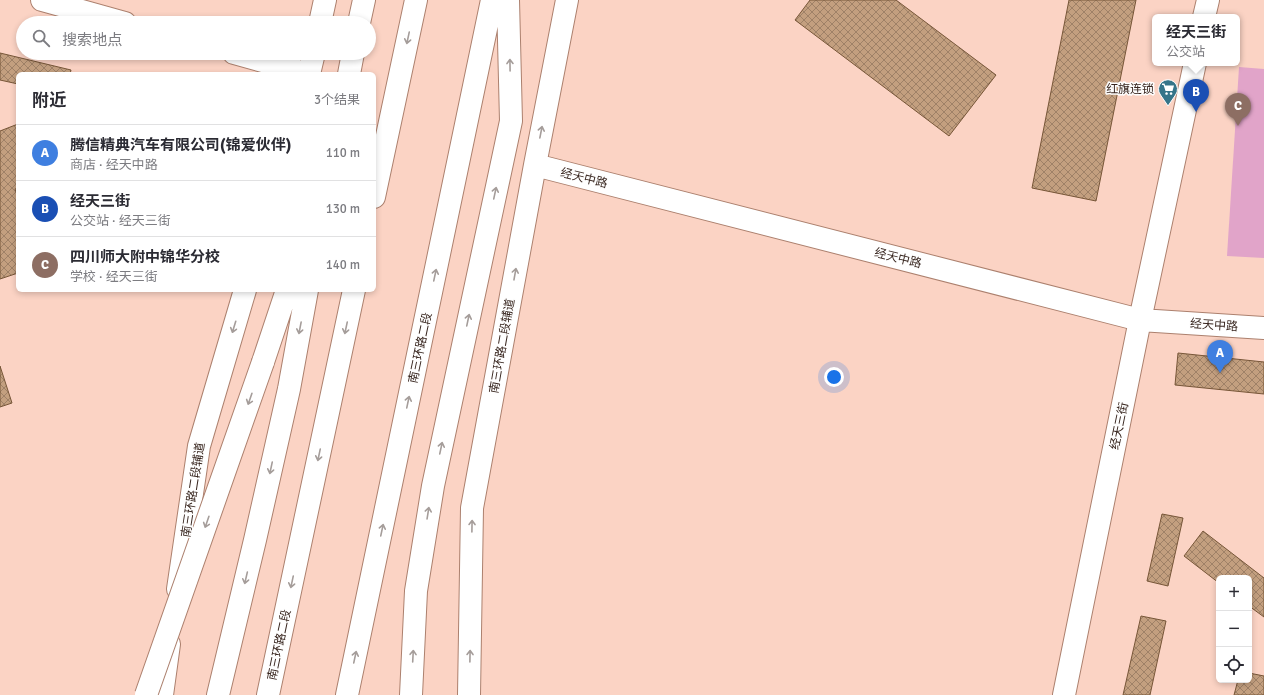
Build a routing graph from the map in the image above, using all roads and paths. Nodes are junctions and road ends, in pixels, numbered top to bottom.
1 (42, 0) edge
2 (325, 0) edge
3 (364, 0) edge
4 (416, 0) edge
5 (492, 0) edge
6 (508, 0) edge
7 (567, 0) edge
8 (1208, 0) edge
9 (1205, 14) edge
10 (100, 16) edge
11 (322, 16) edge
12 (361, 16) edge
13 (259, 60) edge
14 (312, 60) edge
15 (352, 60) edge
16 (1194, 66) edge
17 (302, 72) edge
18 (309, 72) edge
19 (349, 72) edge
20 (535, 166) junction
21 (376, 188) edge
22 (244, 292) edge
23 (286, 292) edge
24 (307, 292) edge
25 (354, 292) edge
26 (1140, 320) junction
27 (1264, 328) edge
28 (146, 695) edge
29 (162, 695) edge
30 (218, 695) edge
31 (268, 695) edge
32 (348, 695) edge
33 (411, 695) edge
34 (469, 695) edge
35 (1064, 695) edge

1 - 10 main road
2 - 11 main road
3 - 12 main road
4 -> 21 main road
32 -> 5 main road, 南三环路二段
33 -> 6 main road
20 -> 7 main road, 南三环路二段辅道
8 - 9 main road
13 - 17 main road
14 - 18 main road
15 - 19 main road
16 - 26 main road, 经天三街
20 - 26 main road, 经天中路
34 -> 20 main road, 南三环路二段辅道
22 -> 29 main road, 南三环路二段辅道
23 -> 28 main road, bridge
24 -> 30 main road
25 -> 31 main road, 南三环路二段
26 - 27 main road, 经天中路
26 - 35 main road, 经天三街

